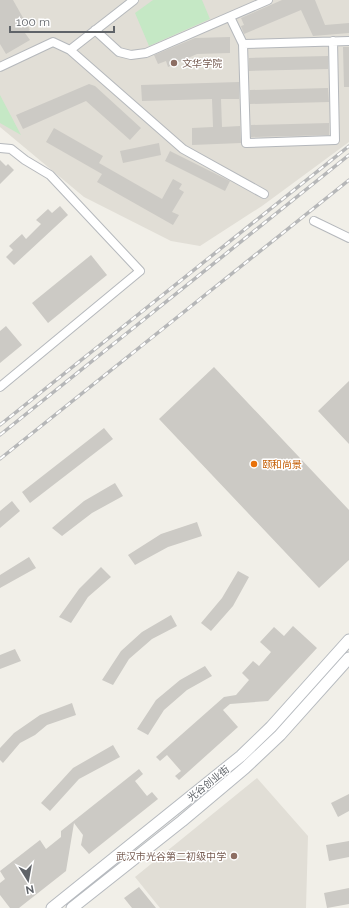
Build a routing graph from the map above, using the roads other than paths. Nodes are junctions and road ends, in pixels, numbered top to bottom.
1 (134, 0) edge
2 (268, 0) edge
3 (230, 16) junction
4 (95, 30) junction
5 (349, 41) edge
6 (333, 42) junction
7 (243, 44) junction
8 (70, 50) junction
9 (0, 67) edge
10 (0, 148) edge
11 (264, 194) dead end
12 (314, 221) dead end
13 (349, 238) edge
14 (0, 387) edge
15 (349, 640) edge
16 (349, 658) edge
17 (52, 908) edge
18 (72, 908) edge

1 - 4 street
2 - 3 street
3 - 4 street
3 - 7 street
4 - 8 street
5 - 6 street
6 - 7 street
6 - 7 street
8 - 9 street
8 - 11 street
10 - 14 street
12 - 13 street
15 - 17 main road, 光谷创业街
16 - 18 main road, 光谷创业街

